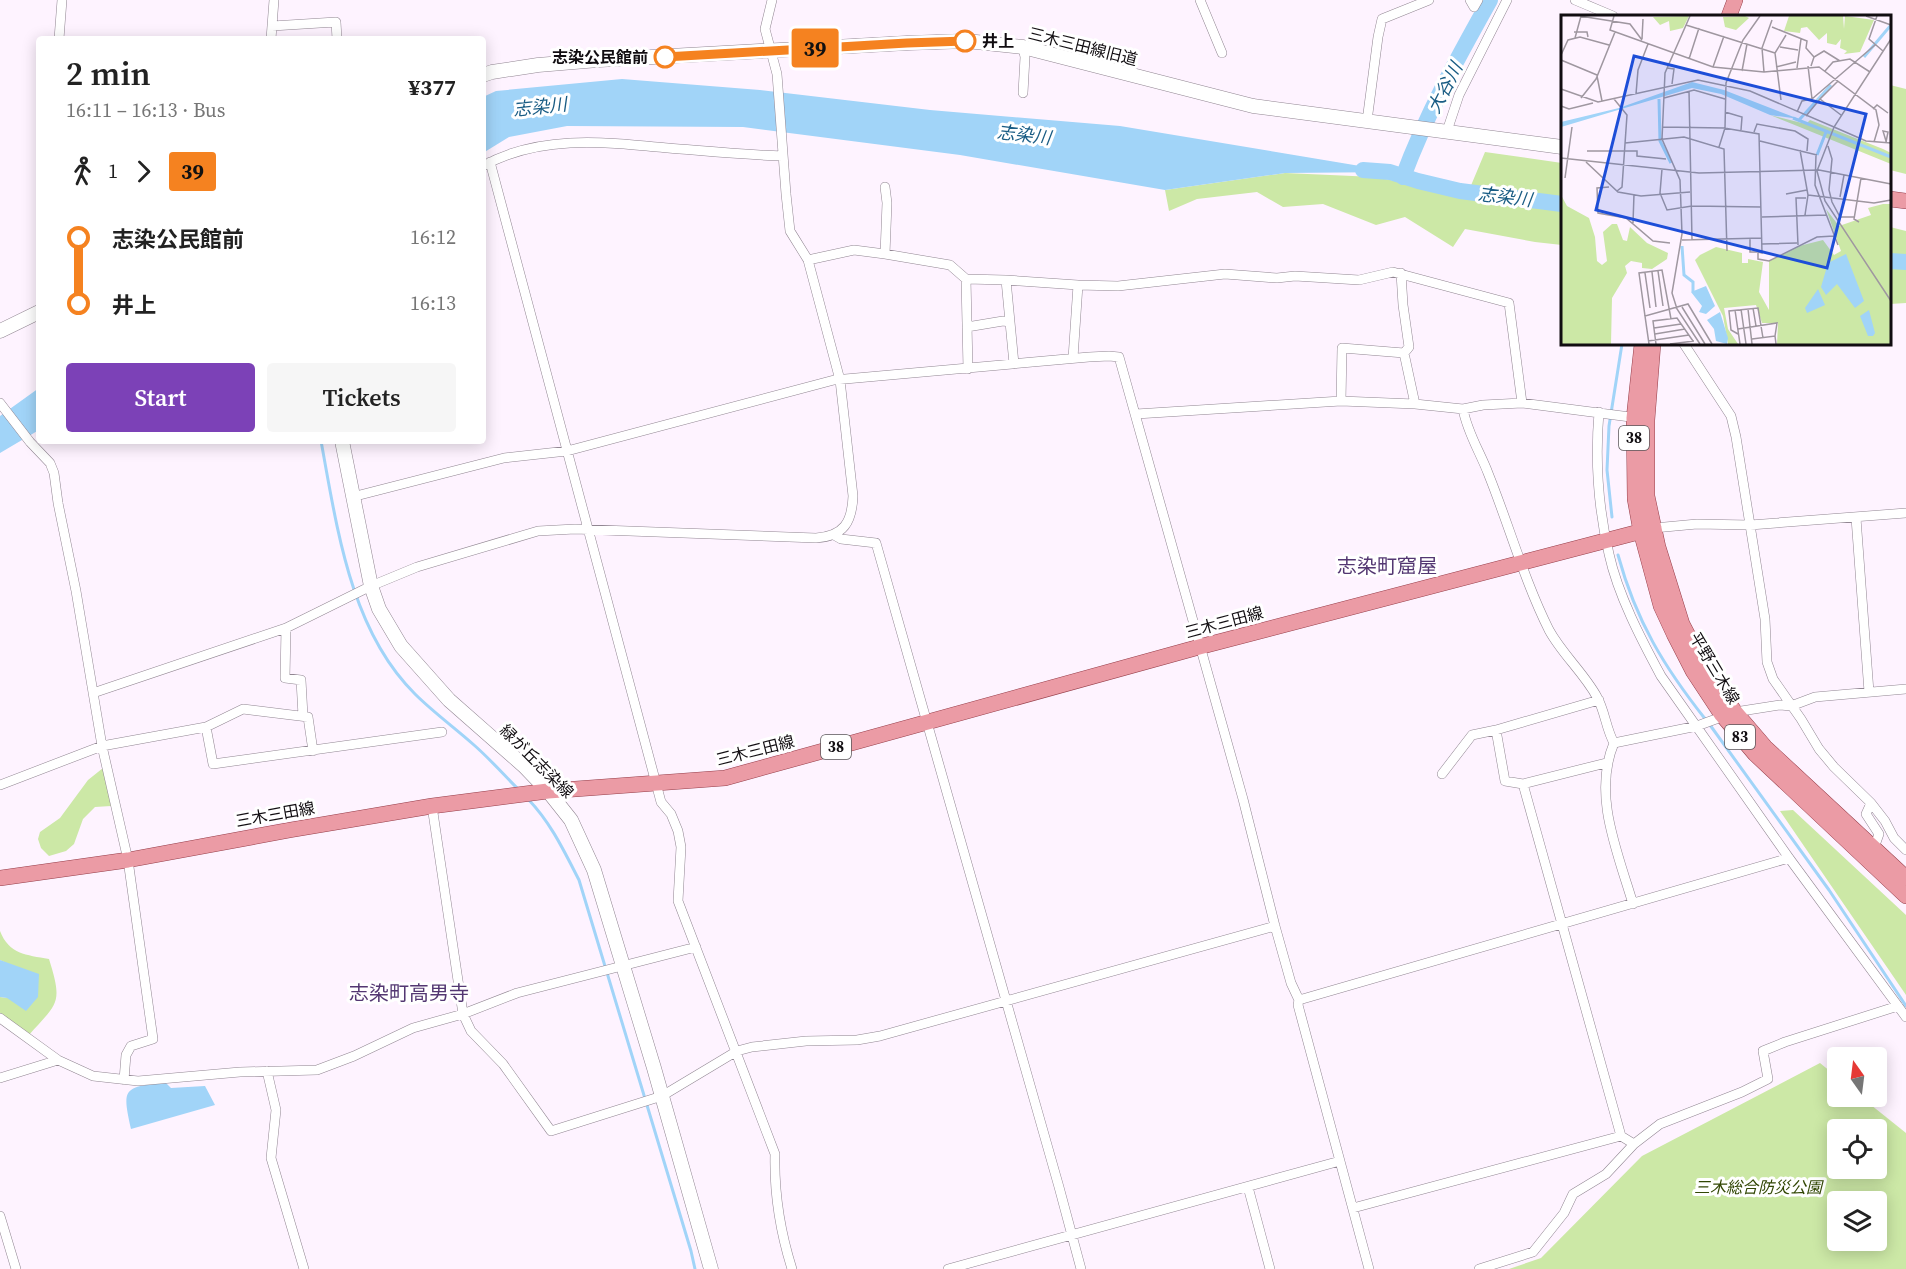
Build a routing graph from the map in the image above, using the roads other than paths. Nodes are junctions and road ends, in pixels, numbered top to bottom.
1 (62, 0) edge
2 (274, 0) edge
3 (772, 0) edge
4 (1200, 0) edge
5 (1429, 0) edge
6 (1470, 0) edge
7 (1478, 0) edge
8 (1508, 0) edge
9 (1575, 0) edge
10 (1735, 0) edge
11 (1611, 15) edge
12 (1729, 15) edge
13 (272, 26) junction
14 (59, 36) edge
15 (271, 36) edge
16 (337, 36) edge
17 (1023, 47) junction
18 (772, 51) junction
19 (1222, 53) dead end
20 (486, 74) edge
21 (1023, 93) dead end
22 (1367, 121) junction
23 (1448, 131) junction
24 (1561, 147) edge
25 (783, 156) junction
26 (486, 164) edge
27 (885, 187) dead end
28 (1891, 199) edge
29 (1906, 201) edge
30 (885, 254) junction
31 (808, 260) junction
32 (1401, 273) junction
33 (966, 279) junction
34 (1006, 280) junction
35 (1078, 285) junction
36 (36, 313) edge
37 (1010, 322) junction
38 (968, 327) junction
39 (0, 331) edge
40 (1642, 345) edge
41 (1653, 345) edge
42 (1685, 345) edge
43 (1404, 352) junction
44 (1073, 358) junction
45 (1014, 364) junction
46 (968, 369) junction
47 (840, 380) junction
48 (1341, 400) junction
49 (0, 403) edge
50 (1522, 403) junction
51 (1415, 404) junction
52 (1463, 409) junction
53 (1601, 412) junction
54 (1136, 414) junction
55 (1640, 419) junction
56 (343, 444) edge
57 (567, 451) junction
58 (352, 497) junction
59 (1906, 513) edge
60 (1856, 518) junction
61 (1750, 525) junction
62 (589, 530) junction
63 (1647, 530) junction
64 (834, 535) junction
65 (1606, 540) junction
66 (1521, 563) junction
67 (370, 586) junction
68 (286, 628) junction
69 (1199, 647) junction
70 (1906, 689) edge
71 (1869, 692) junction
72 (93, 693) junction
73 (1599, 700) junction
74 (1791, 706) junction
75 (1729, 713) junction
76 (303, 716) junction
77 (928, 722) junction
78 (206, 726) junction
79 (1697, 726) junction
80 (1496, 730) junction
81 (442, 732) dead end
82 (1614, 743) junction
83 (102, 746) junction
84 (313, 750) junction
85 (1606, 763) junction
86 (1442, 774) dead end
87 (657, 783) junction
88 (1523, 784) junction
89 (0, 785) edge
90 (548, 791) junction
91 (1871, 803) junction
92 (432, 806) junction
93 (1874, 848) junction
94 (1906, 850) edge
95 (1789, 858) junction
96 (128, 860) junction
97 (0, 878) edge
98 (1906, 878) edge
99 (1906, 896) edge
100 (1633, 904) junction
101 (1562, 924) junction
102 (1275, 926) junction
103 (696, 947) junction
104 (623, 965) junction
105 (1006, 999) junction
106 (1299, 1000) junction
107 (1898, 1006) junction
108 (463, 1014) junction
109 (1906, 1017) edge
110 (0, 1018) edge
111 (737, 1051) junction
112 (58, 1060) junction
113 (267, 1071) junction
114 (0, 1078) edge
115 (124, 1080) junction
116 (662, 1096) junction
117 (1621, 1136) junction
118 (1634, 1144) junction
119 (1340, 1161) junction
120 (1248, 1186) junction
121 (1353, 1208) junction
122 (0, 1216) edge
123 (1071, 1235) junction
124 (16, 1269) edge
125 (304, 1269) edge
126 (711, 1269) edge
127 (792, 1269) edge
128 (948, 1269) edge
129 (1081, 1269) edge
130 (1270, 1269) edge
131 (1369, 1269) edge
132 (1479, 1269) edge

1 - 14 street
2 - 13 street
3 - 18 street
4 - 19 street
5 - 22 street
6 - 7 street
8 - 23 street
9 - 11 street
10 - 12 main road
13 - 15 street
13 - 16 street
17 - 18 street, 三木三田線旧道
17 - 21 street
17 - 22 street, 三木三田線旧道
18 - 20 street, 三木三田線旧道
18 - 25 street
22 - 23 street, 三木三田線旧道
23 - 24 street, 三木三田線旧道
25 - 26 street
25 - 31 street
26 - 57 street
27 - 30 street
28 - 29 main road
30 - 31 street
30 - 33 street
31 - 47 street
32 - 35 street
32 - 43 street
32 - 50 street
33 - 34 street
33 - 38 street
34 - 35 street
34 - 37 street
35 - 44 street
36 - 39 street
37 - 38 street
37 - 45 street
38 - 46 street
40 - 55 main road, 38
41 - 55 main road, 38
42 - 61 street
43 - 48 street
43 - 51 street
44 - 45 street
44 - 54 street
45 - 46 street
46 - 47 street
47 - 57 street
47 - 64 street
48 - 51 street
48 - 54 street
49 - 72 street
50 - 52 street
50 - 53 street
51 - 52 street
52 - 66 street
53 - 55 street
53 - 65 street
54 - 69 street
55 - 63 main road, 38
56 - 58 street, 緑が丘志染線
57 - 58 street
57 - 62 street
58 - 67 street, 緑が丘志染線
59 - 60 street
60 - 61 street
60 - 71 street
61 - 63 street
61 - 74 street
62 - 64 street
62 - 67 street
62 - 87 street
63 - 65 main road, 三木三田線 / 38
63 - 75 main road, 平野三木線 / 83
64 - 77 street
65 - 66 main road, 三木三田線 / 38
65 - 79 street
66 - 69 main road, 三木三田線 / 38
66 - 73 street
67 - 68 street
67 - 90 street, 緑が丘志染線
68 - 72 street
68 - 76 street
69 - 77 main road, 三木三田線 / 38
69 - 102 street
70 - 71 street
71 - 74 street
72 - 83 street
73 - 80 street
73 - 82 street
74 - 75 street
74 - 91 street
75 - 79 street
75 - 93 main road, 平野三木線 / 83
75 - 99 main road, 平野三木線 / 83
76 - 78 street
76 - 84 street
77 - 87 main road, 三木三田線 / 38
77 - 105 street
78 - 83 street
78 - 84 street
79 - 82 street
79 - 95 street
80 - 86 street
80 - 88 street
81 - 84 street
82 - 85 street
83 - 89 street
83 - 96 street
85 - 88 street
85 - 100 street
87 - 90 main road, 三木三田線 / 38
87 - 103 street
88 - 101 street
90 - 92 main road, 三木三田線 / 38
90 - 104 street, 緑が丘志染線
91 - 93 street
91 - 94 street
92 - 96 main road, 三木三田線 / 38
92 - 108 street
93 - 98 main road, 平野三木線 / 83
95 - 100 street
95 - 107 street
96 - 97 main road, 三木三田線 / 38
96 - 115 street
100 - 101 street
101 - 106 street
101 - 117 street
102 - 105 street
102 - 106 street
103 - 104 street
103 - 111 street
104 - 108 street
104 - 116 street, 緑が丘志染線
105 - 111 street
105 - 123 street
106 - 119 street
107 - 109 street
107 - 118 street
108 - 113 street
108 - 116 street
110 - 112 street
111 - 116 street
111 - 127 street
112 - 114 street
112 - 115 street
113 - 115 street
113 - 125 street
116 - 126 street, 緑が丘志染線
117 - 118 street
117 - 121 street
118 - 132 street
119 - 120 street
119 - 121 street
120 - 123 street
120 - 130 street
121 - 131 street
122 - 124 street
123 - 128 street
123 - 129 street

